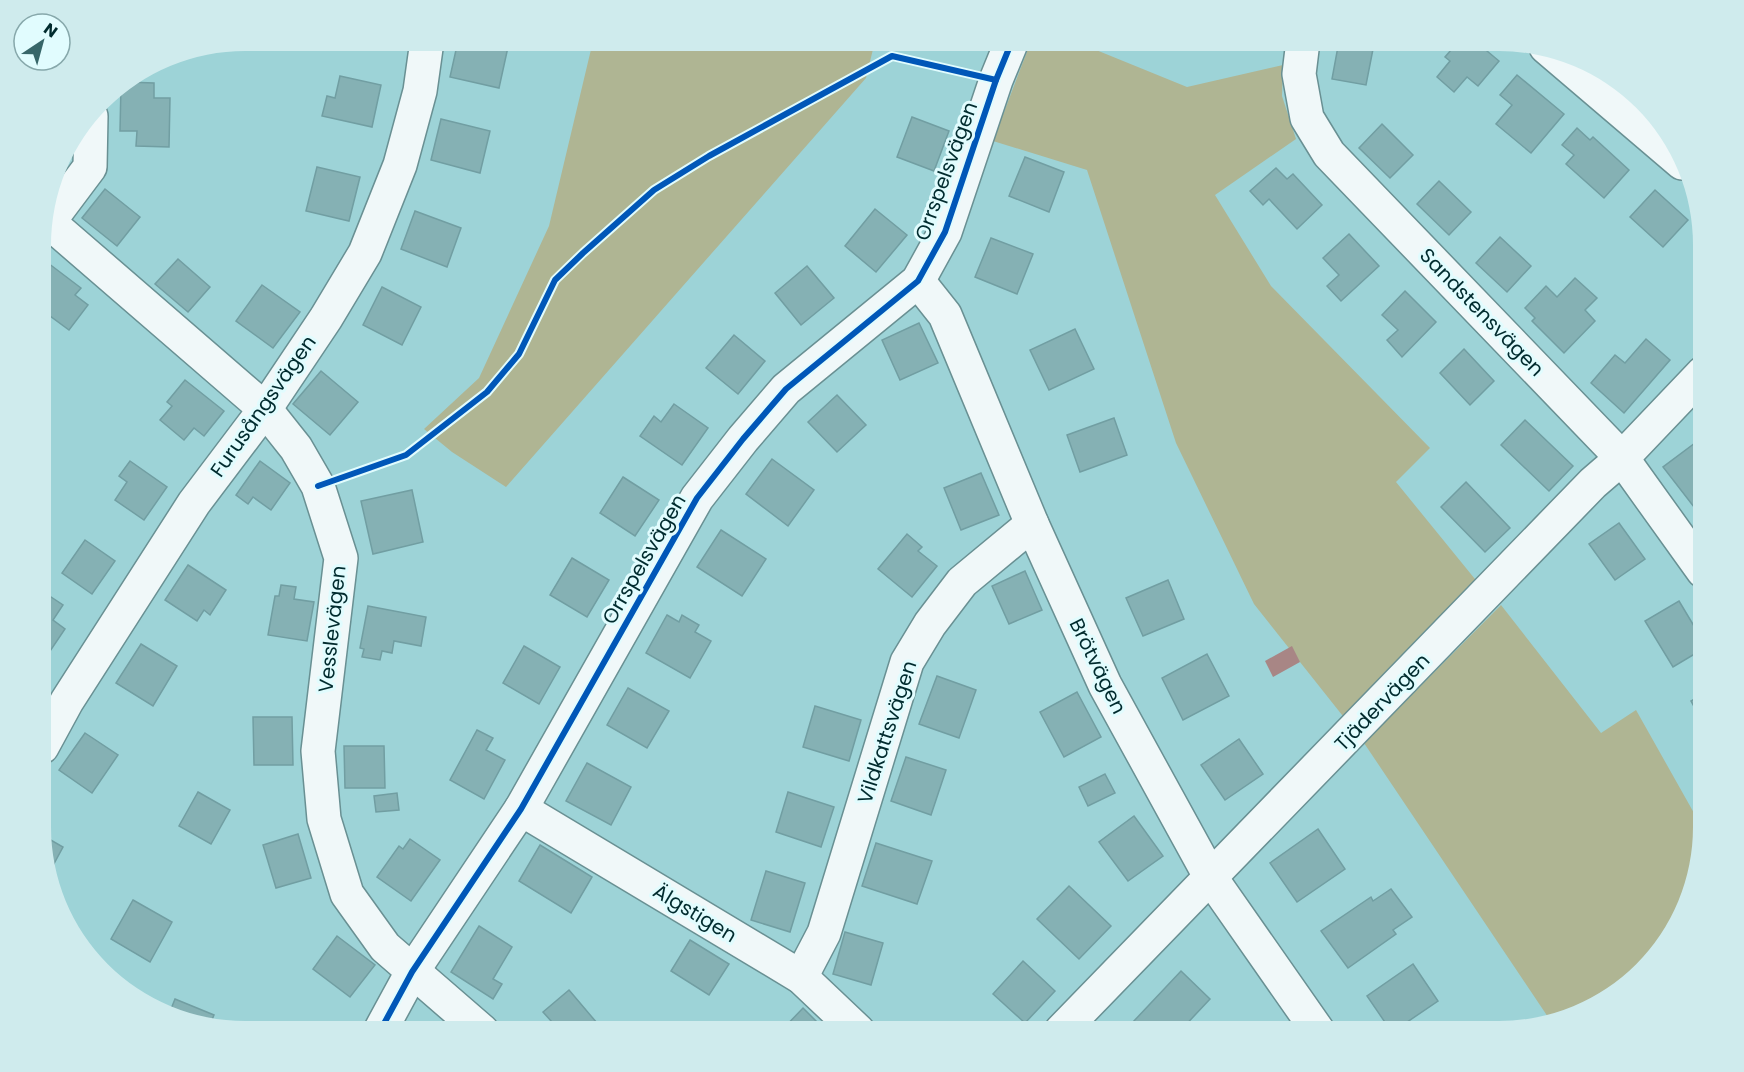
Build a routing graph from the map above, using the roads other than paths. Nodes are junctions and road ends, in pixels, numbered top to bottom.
1 (425, 51) edge
2 (1008, 51) edge
3 (1302, 51) edge
4 (1565, 63) edge
5 (91, 128) edge
6 (1669, 152) edge
7 (55, 211) edge
8 (52, 229) edge
9 (918, 281) junction
10 (1693, 383) edge
11 (265, 409) junction
12 (1622, 458) junction
13 (1032, 524) junction
14 (1693, 557) edge
15 (51, 730) edge
16 (521, 809) junction
17 (1211, 878) junction
18 (412, 972) junction
19 (801, 977) junction
20 (385, 1021) edge
21 (470, 1021) edge
22 (847, 1021) edge
23 (1071, 1021) edge
24 (1311, 1021) edge

1 - 11 street, Furusångsvägen
2 - 9 street, Orrspelsvägen
3 - 12 street, Sandstensvägen
4 - 6 street
5 - 7 street
8 - 11 street, Vesslevägen
9 - 13 street, Brötvägen
9 - 16 street, Orrspelsvägen
10 - 12 street, Tjädervägen
11 - 15 street, Furusångsvägen
11 - 18 street, Vesslevägen
12 - 14 street, Sandstensvägen
12 - 17 street, Tjädervägen
13 - 17 street, Brötvägen
13 - 19 street, Vildkattsvägen
16 - 18 street, Orrspelsvägen
16 - 19 street, Älgstigen
17 - 23 street, Tjädervägen
17 - 24 street, Brötvägen
18 - 20 street, Orrspelsvägen
18 - 21 street, Vesslevägen
19 - 22 street, Älgstigen

